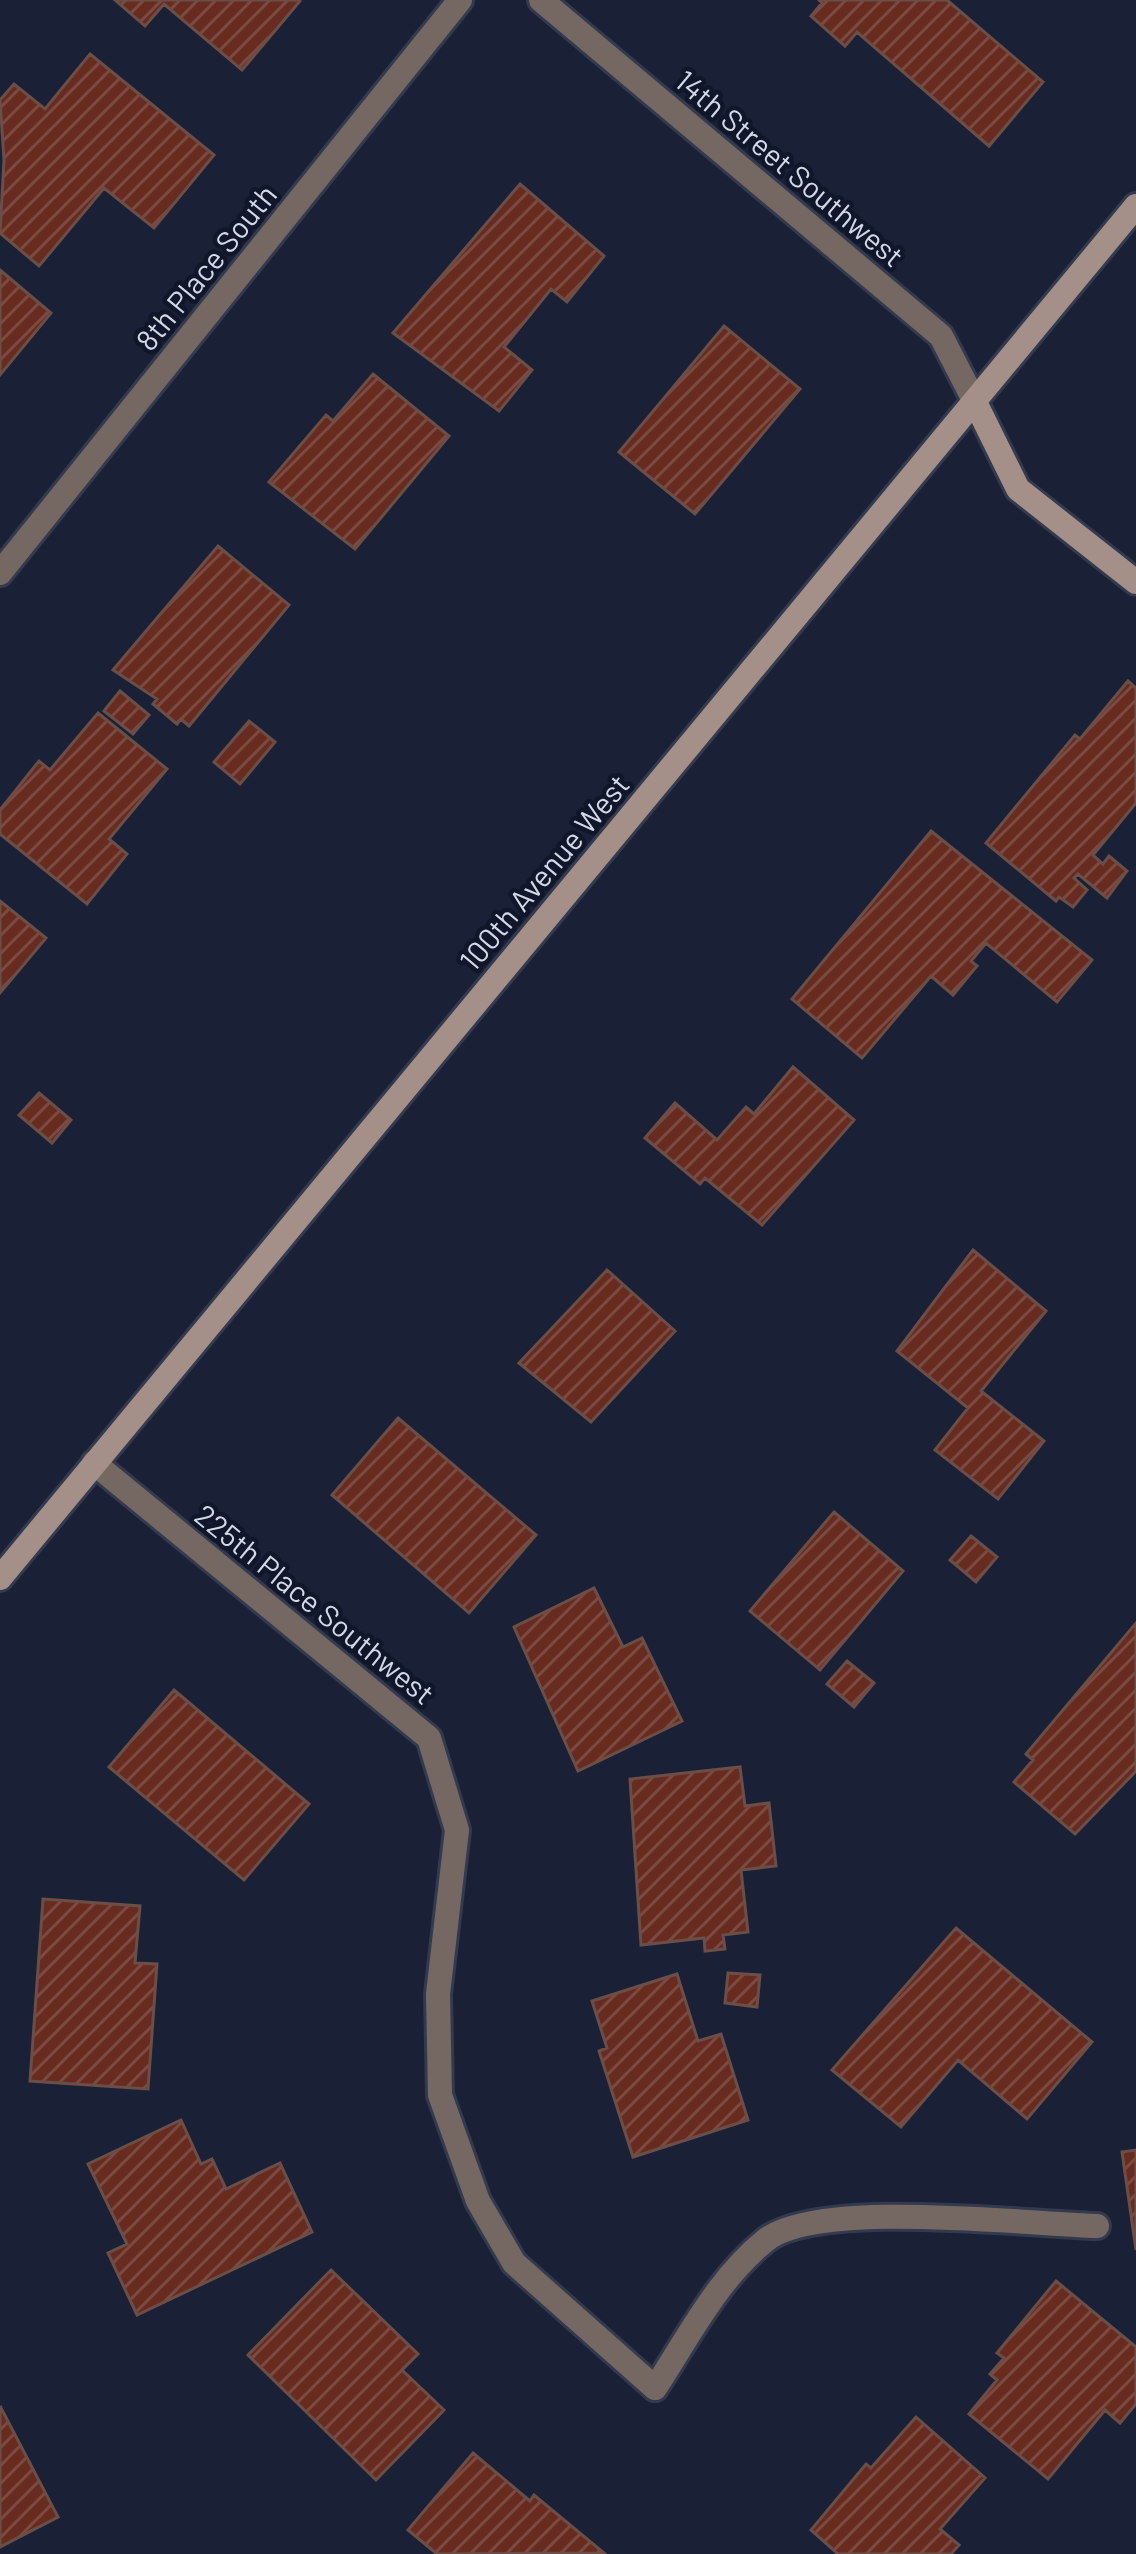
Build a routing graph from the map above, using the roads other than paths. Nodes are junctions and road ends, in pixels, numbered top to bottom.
1 (460, 0) edge
2 (541, 0) edge
3 (1136, 206) edge
4 (975, 402) junction
5 (0, 573) edge
6 (1136, 582) edge
7 (94, 1463) junction
8 (0, 1579) edge
9 (1097, 2226) dead end

1 - 5 street, 8th Place South
2 - 4 street, 14th Street Southwest
3 - 4 main road, 100th Avenue West
4 - 6 main road
4 - 7 main road, 100th Avenue West
7 - 8 main road, 100th Avenue West
7 - 9 street, 225th Place Southwest

